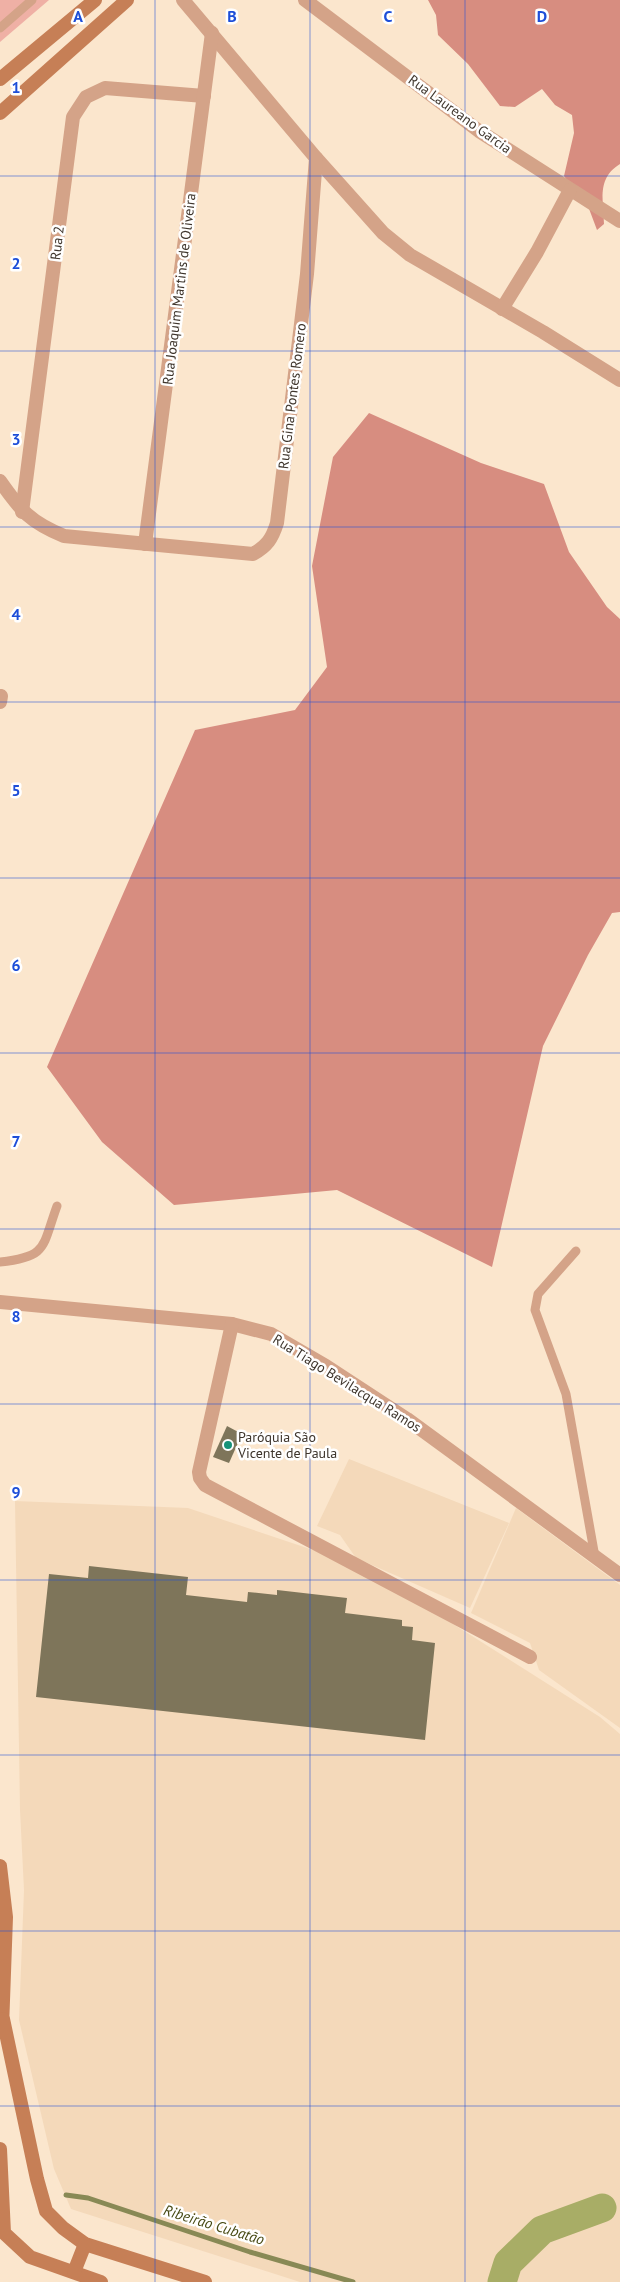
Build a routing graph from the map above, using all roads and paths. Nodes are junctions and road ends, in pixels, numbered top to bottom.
1 (32, 0) edge
2 (95, 0) edge
3 (126, 0) edge
4 (182, 0) edge
5 (305, 0) edge
6 (0, 28) edge
7 (212, 33) junction
8 (0, 79) edge
9 (204, 96) junction
10 (0, 113) edge
11 (316, 158) junction
12 (570, 190) junction
13 (620, 221) edge
14 (502, 309) junction
15 (620, 380) edge
16 (0, 481) edge
17 (22, 512) junction
18 (145, 544) junction
19 (57, 1206) dead end
20 (576, 1251) dead end
21 (0, 1262) edge
22 (0, 1302) edge
23 (232, 1324) junction
24 (595, 1557) junction
25 (619, 1571) edge
26 (530, 1656) dead end
27 (0, 1866) edge
28 (1, 1889) edge
29 (3, 2019) junction
30 (0, 2043) edge
31 (0, 2149) edge
32 (0, 2174) edge
33 (2, 2232) edge
34 (85, 2244) junction
35 (74, 2272) junction
36 (102, 2282) edge
37 (205, 2282) edge

1 - 6 lane
2 - 8 main road
3 - 10 main road
4 - 7 street
5 - 12 street, Rua Laureano Garcia
7 - 9 street, Rua Joaquim Martins de Oliveira
7 - 11 street
9 - 17 street, Rua 2
9 - 18 street, Rua Joaquim Martins de Oliveira
11 - 14 street
11 - 18 street, Rua Gina Pontes Romero
12 - 13 street, Rua Laureano Garcia
12 - 14 street
14 - 15 street
16 - 17 street, Rua Gina Pontes Romero
17 - 18 street, Rua Gina Pontes Romero
19 - 21 lane
20 - 24 lane
22 - 23 street, Rua Tiago Bevilacqua Ramos
23 - 24 street, Rua Tiago Bevilacqua Ramos
23 - 26 street
24 - 25 street, Rua Tiago Bevilacqua Ramos
27 - 28 main road
28 - 29 main road
29 - 30 main road
29 - 34 main road
31 - 32 main road
32 - 33 main road
33 - 35 main road
34 - 35 main road
34 - 37 main road
35 - 36 main road

